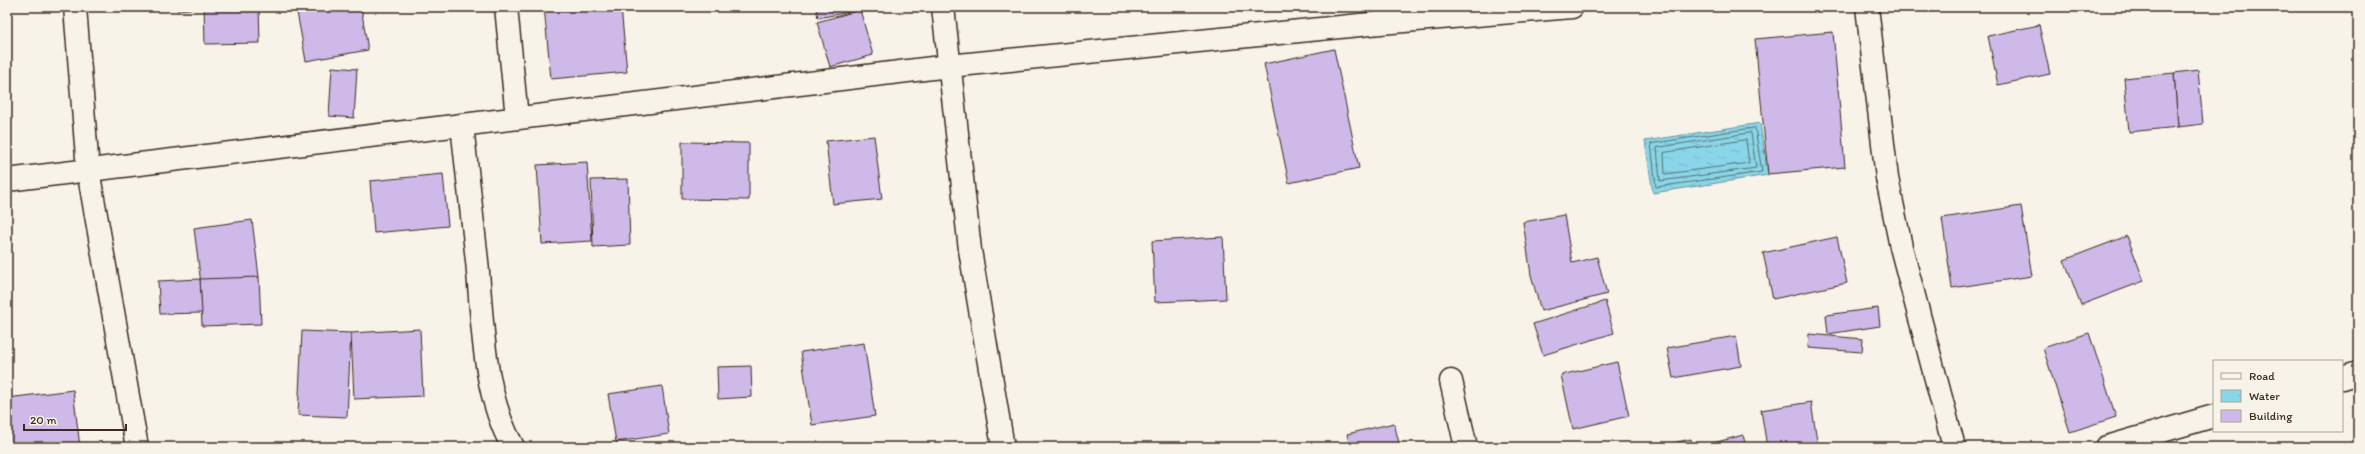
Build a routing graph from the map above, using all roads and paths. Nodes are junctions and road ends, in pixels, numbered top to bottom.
1 (75, 7) edge
2 (506, 7) edge
3 (943, 7) edge
4 (1572, 7) edge
5 (1867, 7) edge
6 (1395, 14) edge
7 (949, 66) junction
8 (517, 118) junction
9 (462, 125) junction
10 (88, 170) junction
11 (7, 180) edge
12 (2358, 373) edge
13 (2343, 378) edge
14 (1451, 381) dead end
15 (2213, 416) edge
16 (137, 447) edge
17 (513, 447) edge
18 (1003, 447) edge
19 (1466, 447) edge
20 (1954, 447) edge
21 (2107, 447) edge

1 - 10 street
2 - 8 street
3 - 7 street
4 - 6 street
5 - 20 street
6 - 7 street
7 - 8 street
7 - 18 street
8 - 9 street
9 - 10 street
9 - 17 street
10 - 11 street
10 - 16 street
12 - 13 street
14 - 19 street
15 - 21 street

